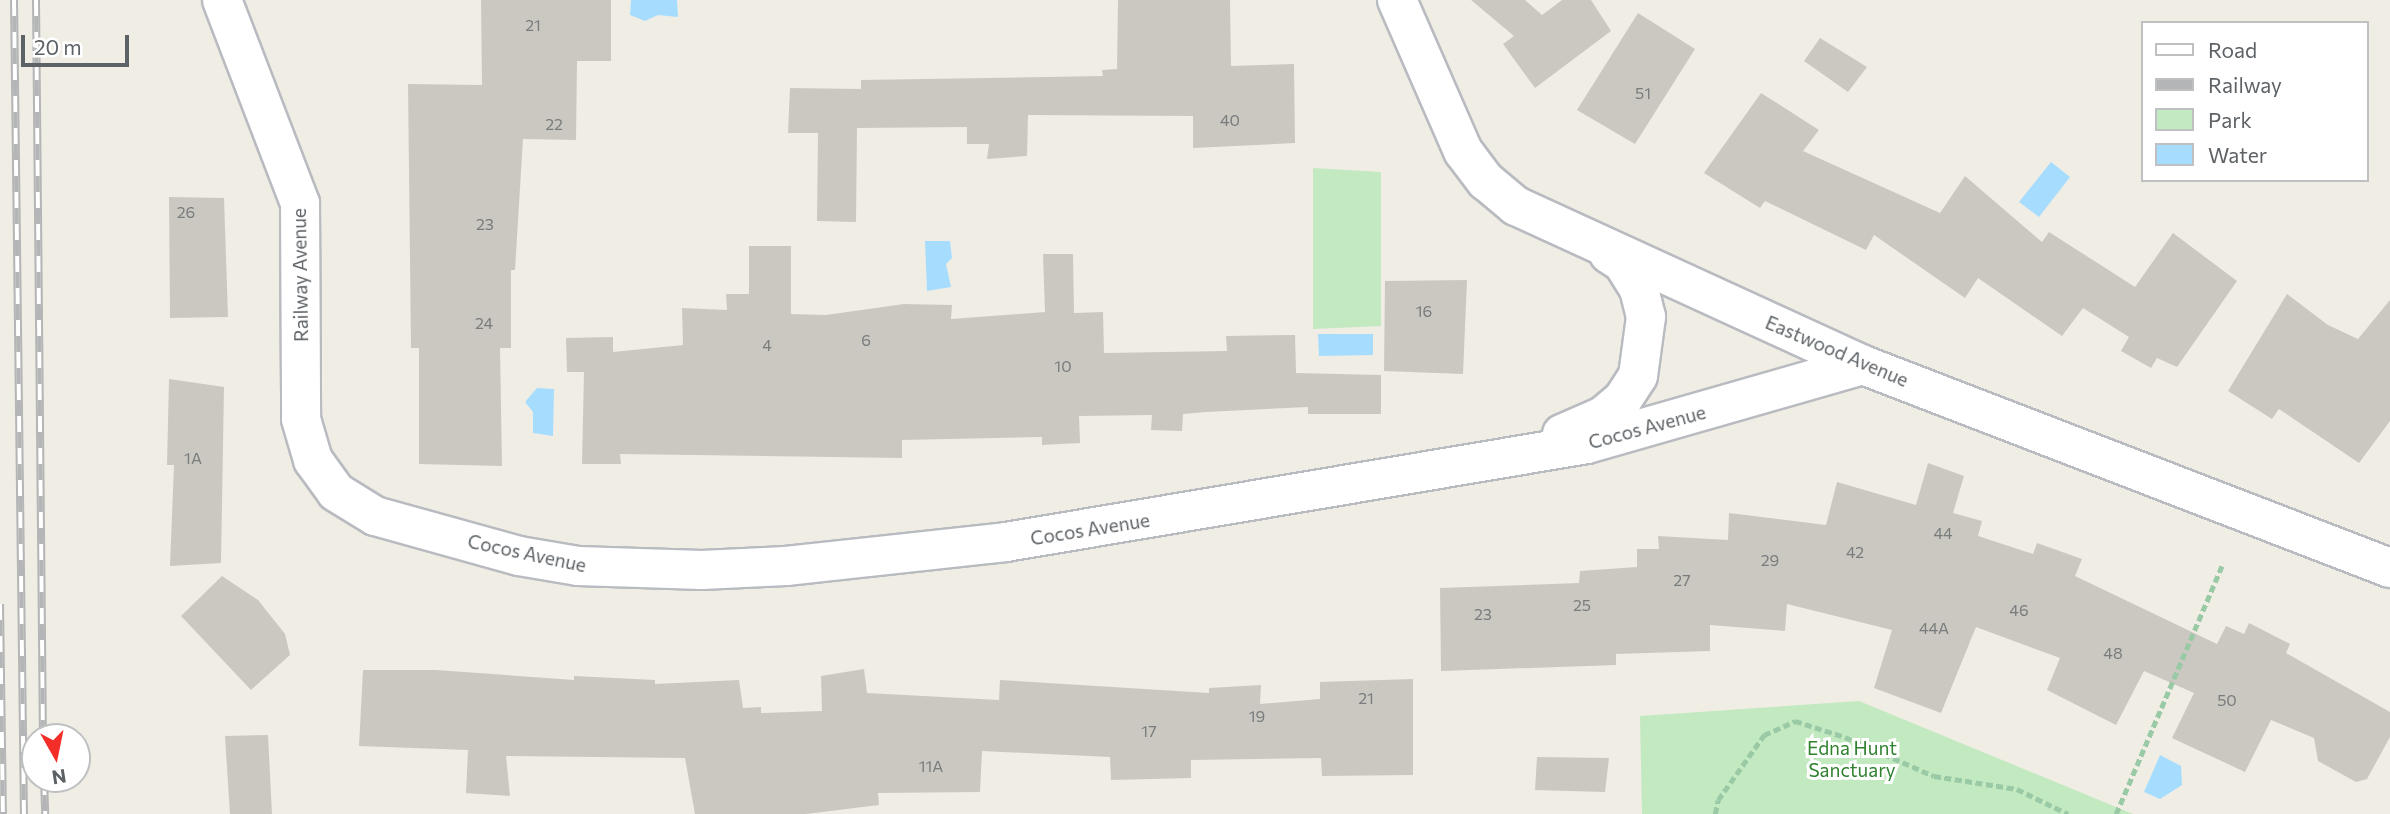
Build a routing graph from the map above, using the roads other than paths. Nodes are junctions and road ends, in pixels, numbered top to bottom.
1 (222, 0) edge
2 (1397, 0) edge
3 (1597, 245) junction
4 (1863, 365) junction
5 (1493, 463) junction
6 (321, 475) joint
7 (2390, 568) edge

1 - 6 street, Railway Avenue
2 - 3 street, Eastwood Avenue
3 - 4 street, Eastwood Avenue
3 - 5 street
4 - 5 street, Cocos Avenue
4 - 7 street, Eastwood Avenue
5 - 6 street, Cocos Avenue

